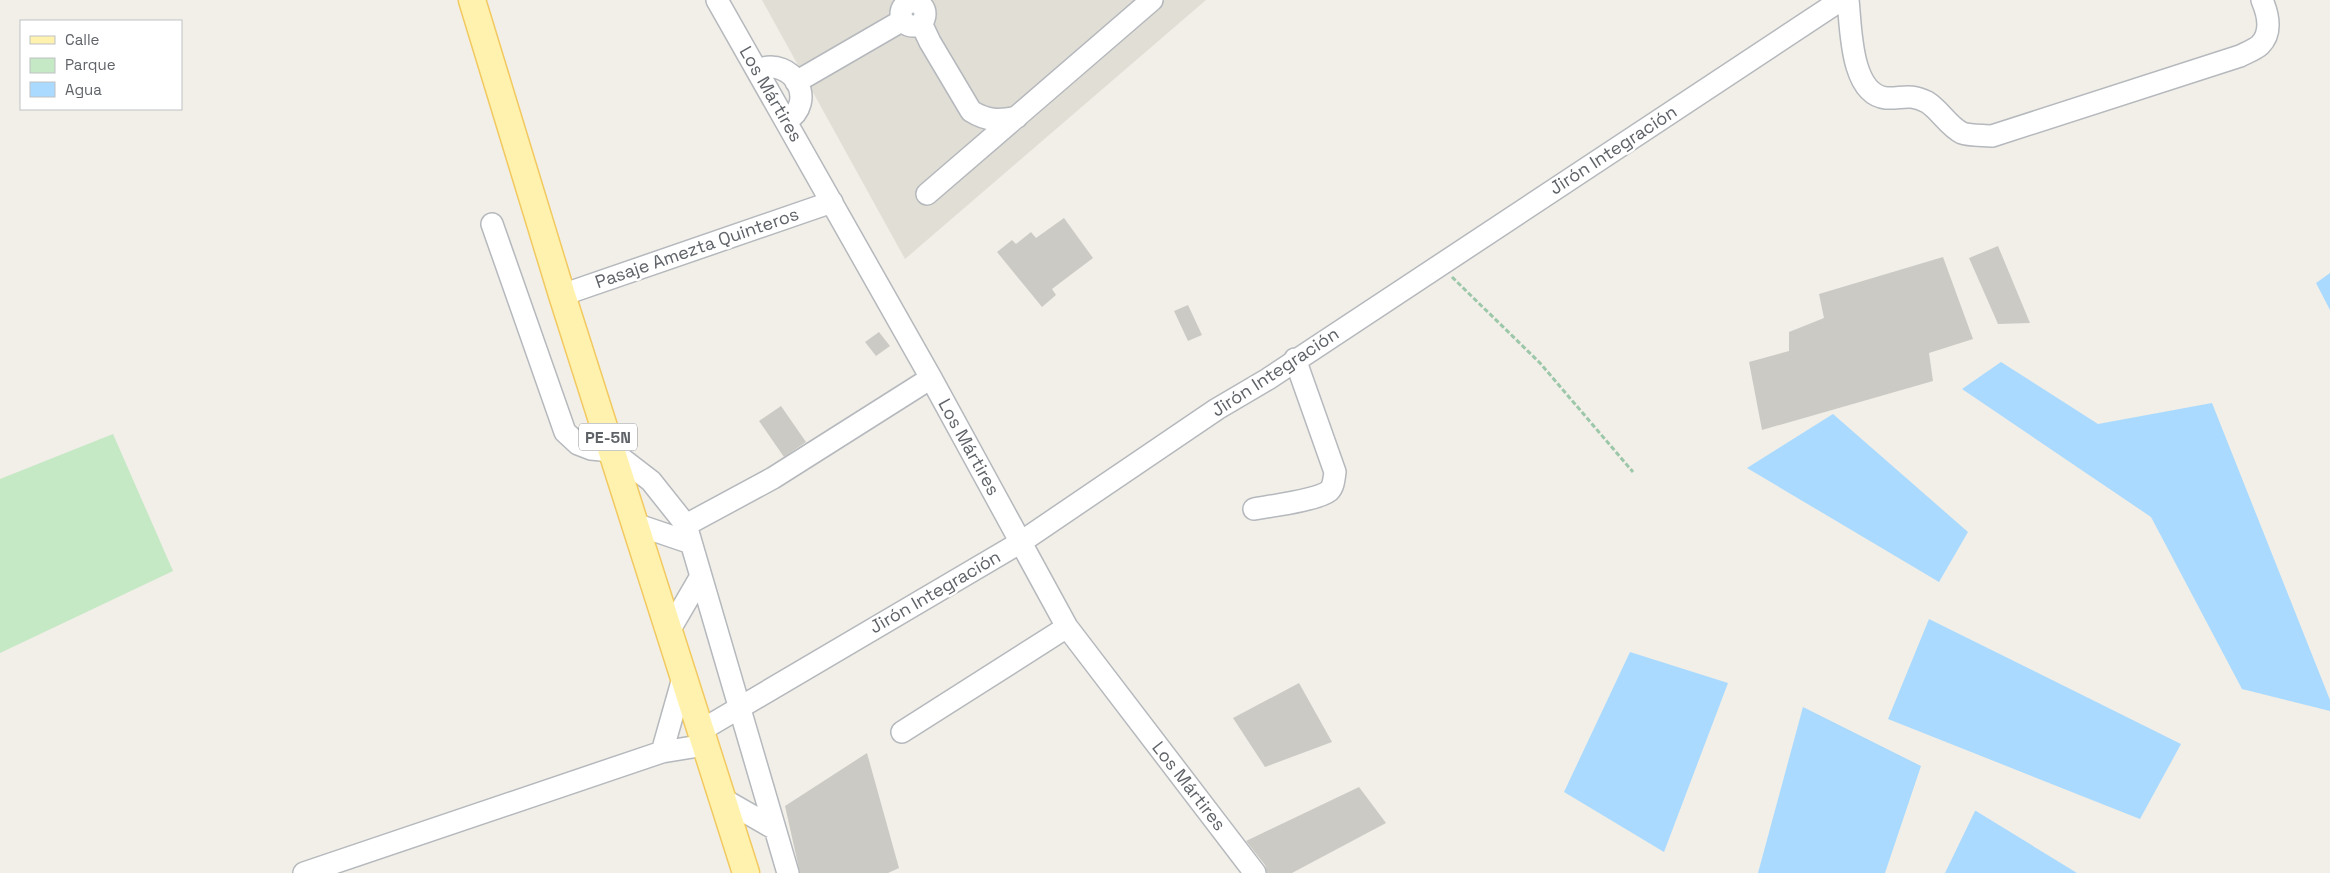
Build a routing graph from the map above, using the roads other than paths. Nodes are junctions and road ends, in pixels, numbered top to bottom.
1 (472, 0) edge
2 (717, 0) edge
3 (1152, 0) edge
4 (1841, 0) edge
5 (1848, 0) edge
6 (2262, 0) edge
7 (911, 11) edge
8 (757, 70) junction
9 (796, 82) junction
10 (1018, 117) junction
11 (786, 121) junction
12 (927, 194) dead end
13 (832, 202) junction
14 (492, 224) dead end
15 (562, 295) junction
16 (1296, 360) junction
17 (931, 378) junction
18 (612, 451) junction
19 (1254, 509) dead end
20 (635, 524) junction
21 (689, 534) junction
22 (1021, 542) junction
23 (701, 576) junction
24 (1067, 628) junction
25 (669, 631) junction
26 (683, 678) junction
27 (740, 707) junction
28 (902, 732) dead end
29 (703, 738) junction
30 (662, 752) junction
31 (721, 798) junction
32 (775, 829) junction
33 (304, 873) edge
34 (746, 873) edge
35 (788, 873) edge
36 (1255, 873) edge

1 - 15 main road, PE-5N
2 - 8 street, Los Mártires
3 - 10 street
4 - 16 street, Jirón Integración
5 - 6 street
7 - 9 street
7 - 10 street
8 - 9 street
8 - 11 street, Los Mártires
9 - 11 street
10 - 12 street
11 - 13 street, Los Mártires
13 - 15 street, Pasaje Amezta Quinteros
13 - 17 street, Los Mártires
14 - 18 street
15 - 18 main road, PE-5N
16 - 19 street
16 - 22 street, Jirón Integración
17 - 21 street
17 - 22 street, Los Mártires
18 - 20 main road, PE-5N
18 - 21 street
20 - 21 street
20 - 25 main road, PE-5N
21 - 23 street
22 - 24 street, Los Mártires
22 - 27 street, Jirón Integración
23 - 25 street
23 - 27 street
24 - 28 street
24 - 36 street, Los Mártires
25 - 26 main road, PE-5N
26 - 29 main road, PE-5N
26 - 30 street
27 - 29 street, Jirón Integración
27 - 32 street
29 - 30 street
29 - 31 main road, PE-5N
30 - 33 street
31 - 32 street
31 - 34 main road, PE-5N
32 - 35 street

